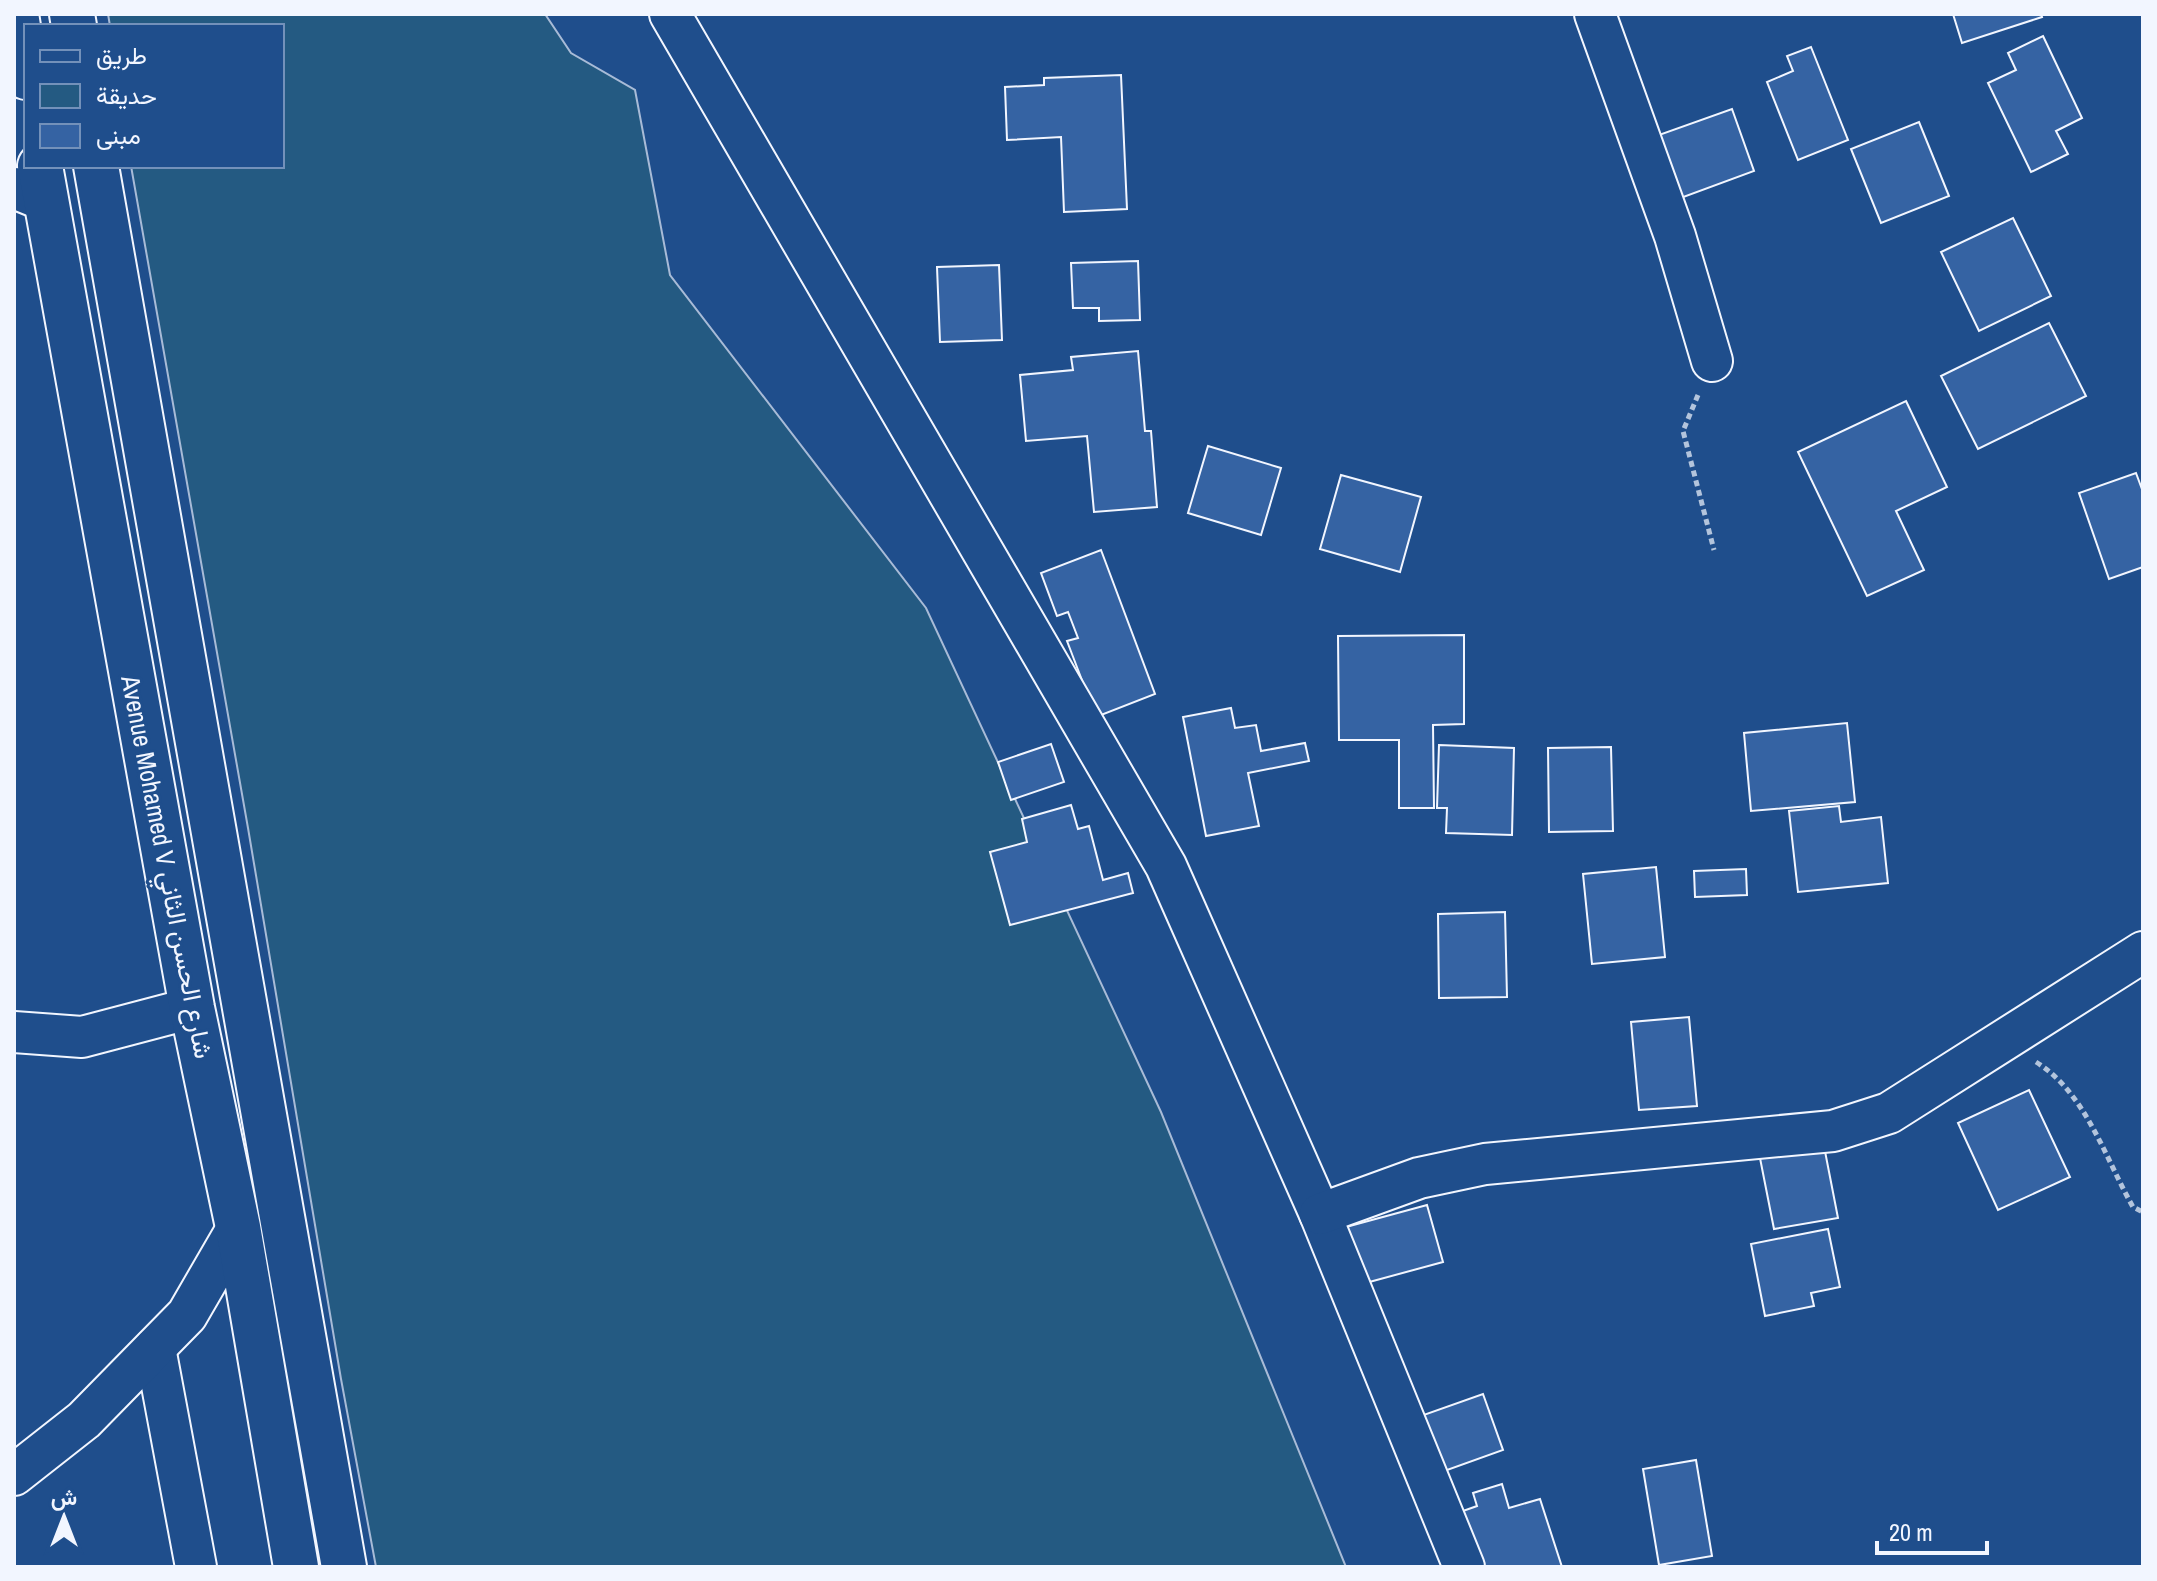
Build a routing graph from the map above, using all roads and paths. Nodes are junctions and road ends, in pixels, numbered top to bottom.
1 (16, 14) edge
2 (670, 14) edge
3 (1595, 14) edge
4 (24, 64) edge
5 (96, 168) edge
6 (33, 185) edge
7 (1712, 361) joint
8 (1714, 550) dead end
9 (2143, 952) edge
10 (192, 1008) junction
11 (14, 1032) edge
12 (1995, 1045) junction
13 (2143, 1212) edge
14 (1320, 1214) junction
15 (238, 1227) junction
16 (155, 1348) junction
17 (14, 1475) edge
18 (196, 1567) edge
19 (296, 1567) edge
20 (344, 1567) edge
21 (1464, 1567) edge

1 - 4 highway
2 - 14 street
3 - 7 street
5 - 20 highway, Avenue Mohamed V شارع الحسن الثاني
6 - 10 highway, Avenue Mohamed V شارع الحسن الثاني
7 - 8 path
9 - 12 street
10 - 11 street
10 - 15 highway, Avenue Mohamed V شارع الحسن الثاني
12 - 13 path
12 - 14 street
14 - 21 street
15 - 16 street
15 - 19 highway, Avenue Mohamed V شارع الحسن الثاني
16 - 17 street
16 - 18 street

